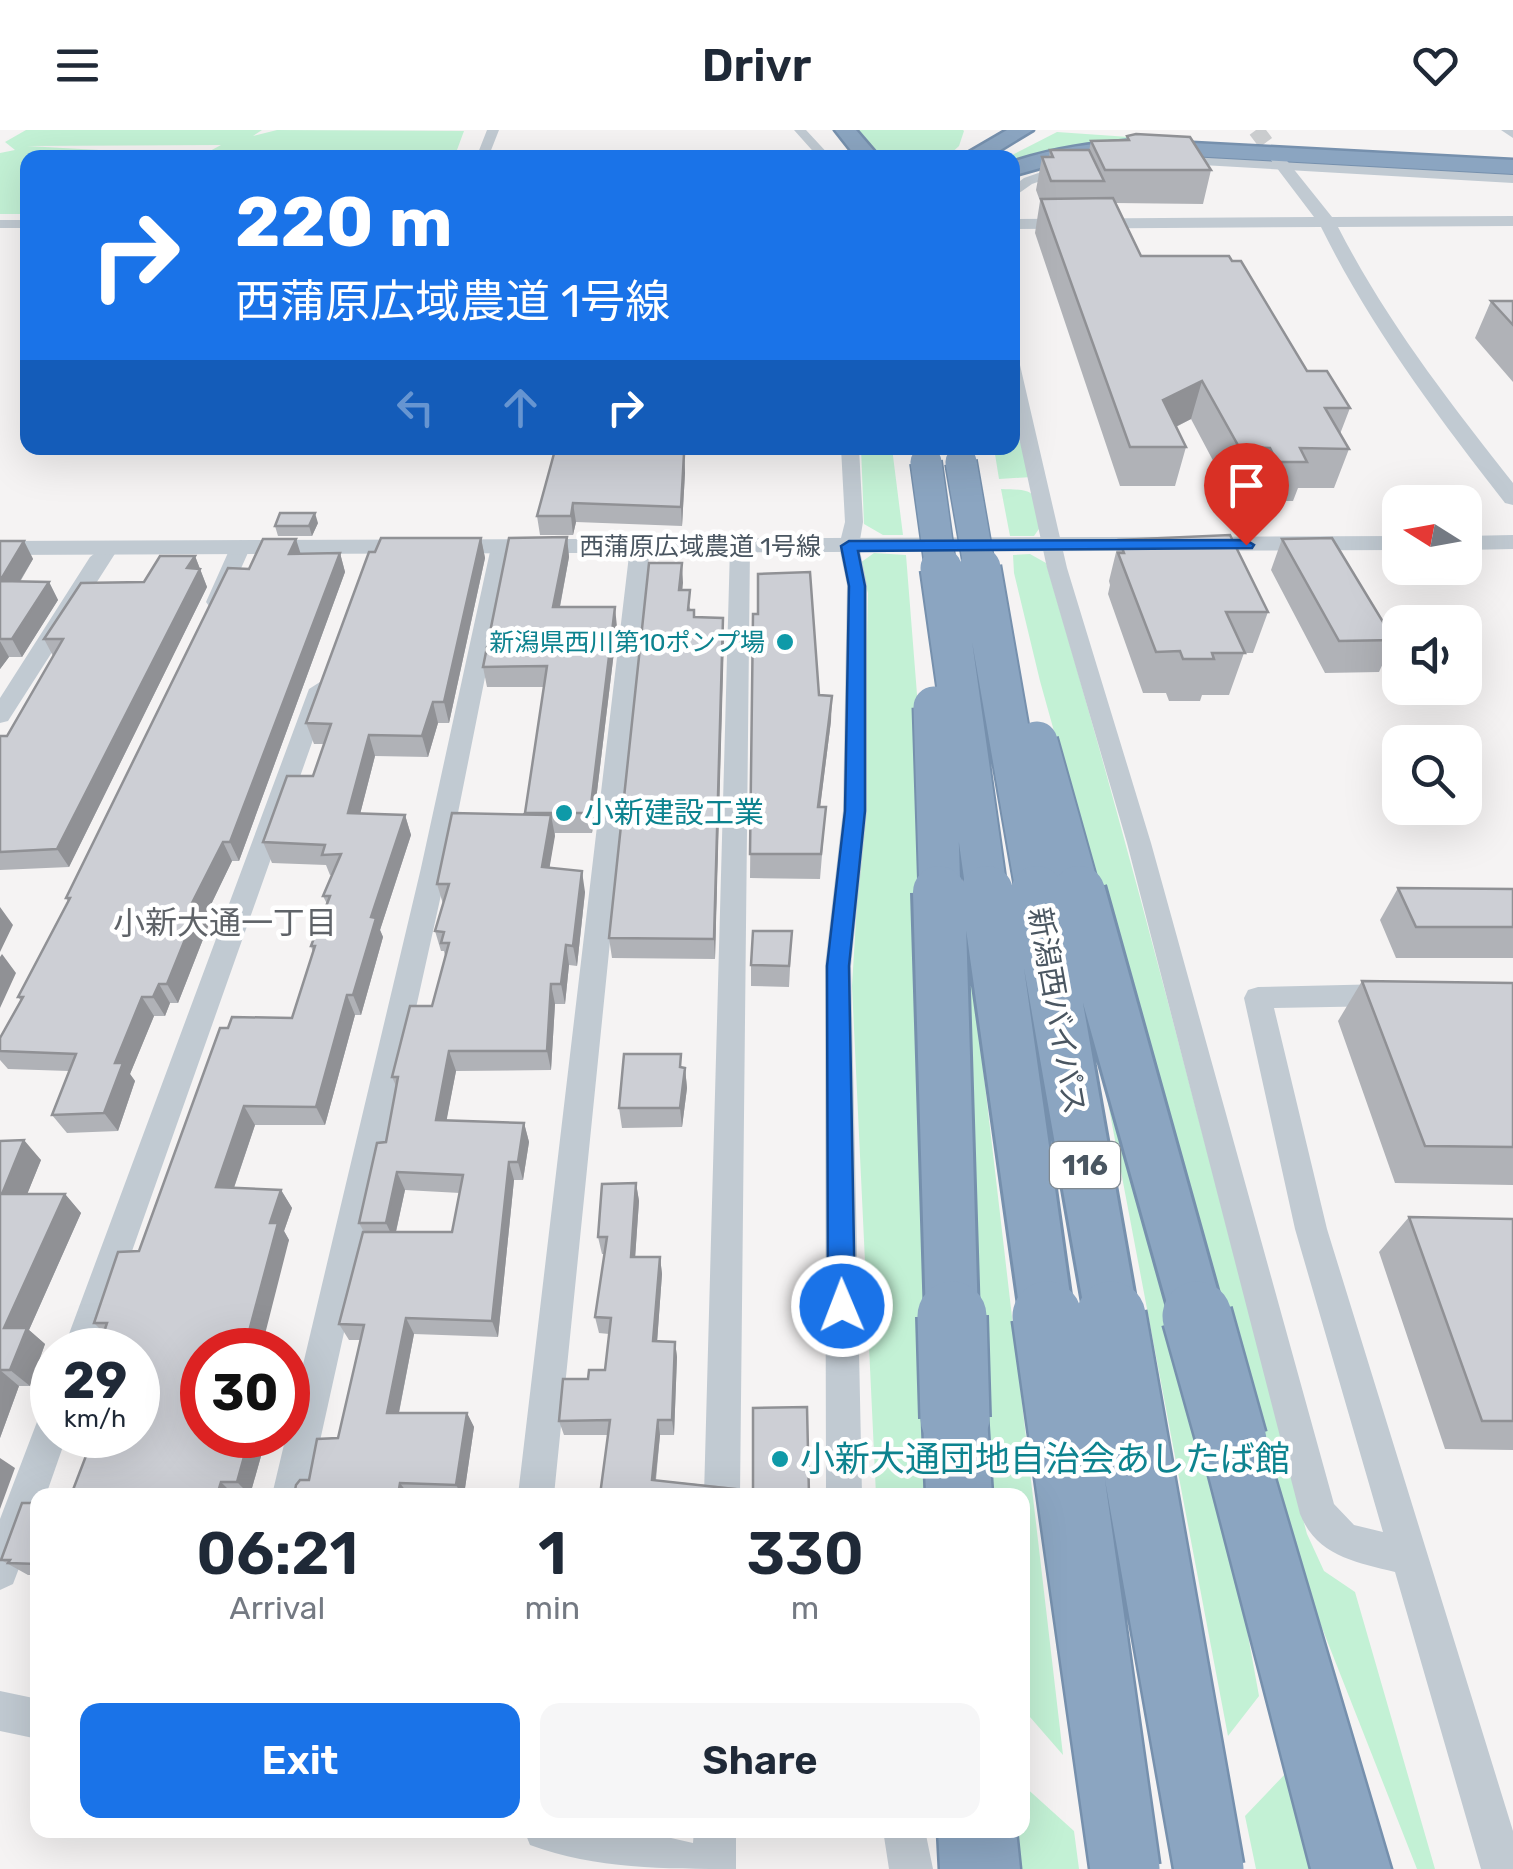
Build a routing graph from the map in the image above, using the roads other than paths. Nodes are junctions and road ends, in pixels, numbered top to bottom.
1 (800, 130) edge
2 (846, 130) edge
3 (1022, 130) edge
4 (1048, 130) edge
5 (1089, 130) edge
6 (1250, 130) edge
7 (1360, 134) dead end
8 (1511, 134) edge
9 (1480, 136) dead end
10 (1513, 148) edge
11 (819, 150) edge
12 (862, 150) edge
13 (985, 150) edge
14 (1009, 150) edge
15 (1513, 156) edge
16 (1279, 160) junction
17 (1513, 166) edge
18 (1020, 167) edge
19 (1513, 179) edge
20 (1020, 187) edge
21 (1513, 220) edge
22 (1326, 221) junction
23 (1020, 224) edge
24 (1020, 399) edge
25 (850, 455) edge
26 (942, 455) edge
27 (1513, 498) edge
28 (974, 537) junction
29 (1513, 542) edge
30 (1482, 543) edge
31 (1382, 544) edge
32 (241, 546) junction
33 (849, 546) junction
34 (501, 547) junction
35 (640, 547) junction
36 (740, 547) junction
37 (1054, 547) junction
38 (0, 548) edge
39 (108, 548) junction
40 (202, 631) edge
41 (330, 660) edge
42 (0, 716) edge
43 (1422, 994) edge
44 (88, 1328) edge
45 (40, 1458) edge
46 (292, 1488) edge
47 (537, 1488) edge
48 (722, 1488) edge
49 (844, 1488) edge
50 (959, 1488) edge
51 (1409, 1557) junction
52 (0, 1570) edge
53 (1282, 1619) junction
54 (0, 1712) edge
55 (30, 1718) edge
56 (579, 1838) edge
57 (714, 1838) edge
58 (905, 1838) edge
59 (978, 1838) edge
60 (712, 1869) edge
61 (911, 1869) edge
62 (980, 1869) edge
63 (1125, 1869) edge
64 (1209, 1869) edge
65 (1351, 1869) edge
66 (1384, 1869) edge
67 (1502, 1869) edge

1 - 11 street
2 - 12 highway
3 - 13 highway
4 - 14 highway
5 - 17 highway
6 - 15 highway
7 - 10 highway
8 - 9 highway
16 - 19 street
16 - 20 street
16 - 22 street
17 - 18 highway
21 - 22 street
22 - 23 street
22 - 27 street
24 - 37 street
25 - 33 street
26 - 28 highway, 新潟西バイパス / 116, bridge
26 - 50 highway, bridge
26 - 63 highway, 新潟西バイパス / 116, bridge
28 - 53 highway, bridge
28 - 64 highway, 新潟西バイパス / 116, bridge
29 - 30 street
31 - 37 street, 西蒲原広域農道 1号線
32 - 34 street, 西蒲原広域農道 1号線
32 - 39 street, 西蒲原広域農道 1号線
32 - 40 street
33 - 36 street, 西蒲原広域農道 1号線
33 - 37 street, 西蒲原広域農道 1号線
33 - 49 street
34 - 35 street, 西蒲原広域農道 1号線
34 - 46 street
35 - 36 street, 西蒲原広域農道 1号線
35 - 47 street
36 - 48 street
37 - 51 street
38 - 39 street, 西蒲原広域農道 1号線
39 - 42 street
41 - 44 street
43 - 51 street
45 - 52 street
51 - 67 street
53 - 65 highway
53 - 66 highway
54 - 55 street
56 - 60 street
57 - 60 street
58 - 61 street
59 - 62 highway

